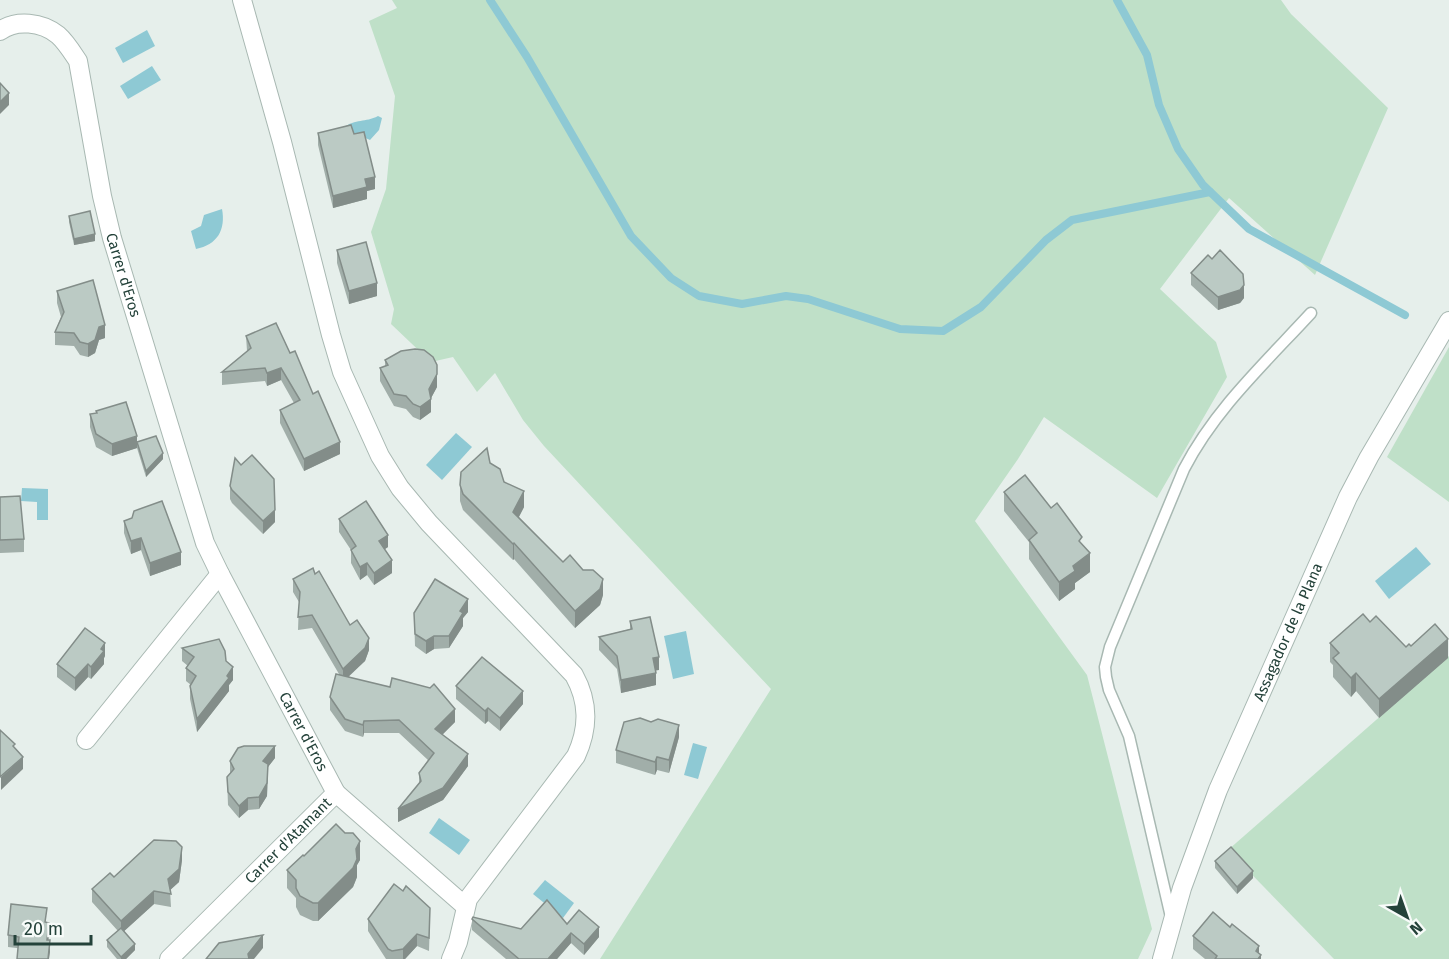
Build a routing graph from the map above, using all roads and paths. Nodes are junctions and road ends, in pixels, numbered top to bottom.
1 (242, 0) edge
2 (0, 31) edge
3 (1311, 313) dead end
4 (1449, 321) edge
5 (220, 574) junction
6 (86, 740) dead end
7 (336, 793) junction
8 (465, 906) junction
9 (1173, 923) junction
10 (169, 959) edge
11 (451, 959) edge
12 (1161, 959) edge

1 - 8 street
2 - 5 street, Carrer d'Eros
3 - 9 lane
4 - 9 street, Assagador de la Plana
5 - 6 street
5 - 7 street, Carrer d'Eros
7 - 8 street, Carrer d'Atamant
7 - 10 street, Carrer d'Atamant
8 - 11 street
9 - 12 street, Assagador de la Plana

